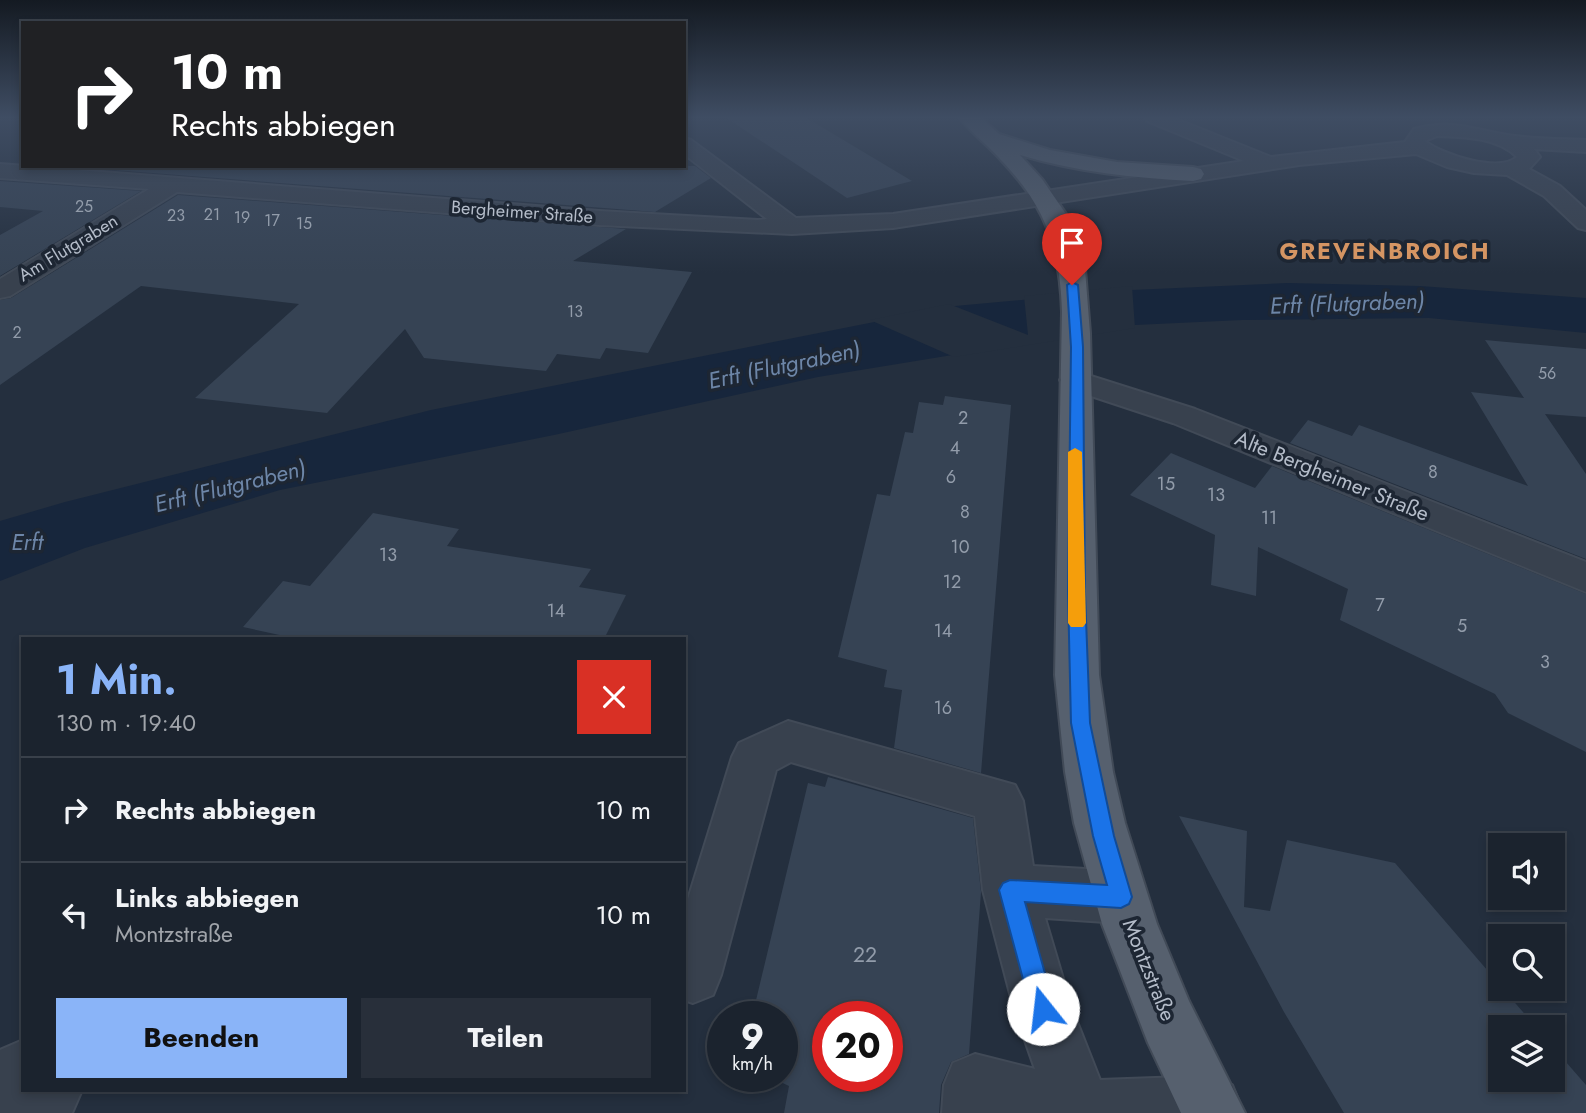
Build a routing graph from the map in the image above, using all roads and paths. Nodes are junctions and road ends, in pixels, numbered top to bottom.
1 (716, 169) edge
2 (1021, 169) edge
3 (1106, 169) edge
4 (1227, 169) edge
5 (1513, 169) edge
6 (0, 171) edge
7 (1193, 174) junction
8 (172, 185) junction
9 (1044, 199) junction
10 (665, 223) junction
11 (1586, 223) edge
12 (792, 227) junction
13 (711, 249) dead end
14 (0, 290) edge
15 (1076, 364) junction
16 (1586, 578) edge
17 (1010, 890) junction
18 (1121, 897) junction
19 (693, 975) dead end
20 (21, 1072) edge
21 (0, 1088) edge
22 (50, 1092) edge
23 (1212, 1110) edge
24 (1081, 1112) edge
25 (38, 1113) edge
26 (973, 1113) edge

1 - 12 street
2 - 9 main road, Montzstraße
3 - 7 main road
4 - 7 street, Bergheimer Straße
5 - 11 street
6 - 8 street, Bergheimer Straße
7 - 9 street, Bergheimer Straße
8 - 10 street, Bergheimer Straße
8 - 14 street, Am Flutgraben
9 - 12 street, Bergheimer Straße
9 - 15 main road, Montzstraße
10 - 12 street, Bergheimer Straße
10 - 13 street
15 - 16 street, Alte Bergheimer Straße
15 - 18 main road, Montzstraße
17 - 18 street
17 - 19 street
17 - 24 street
18 - 23 main road, Montzstraße
20 - 21 street
22 - 25 street
23 - 24 street
24 - 26 street

